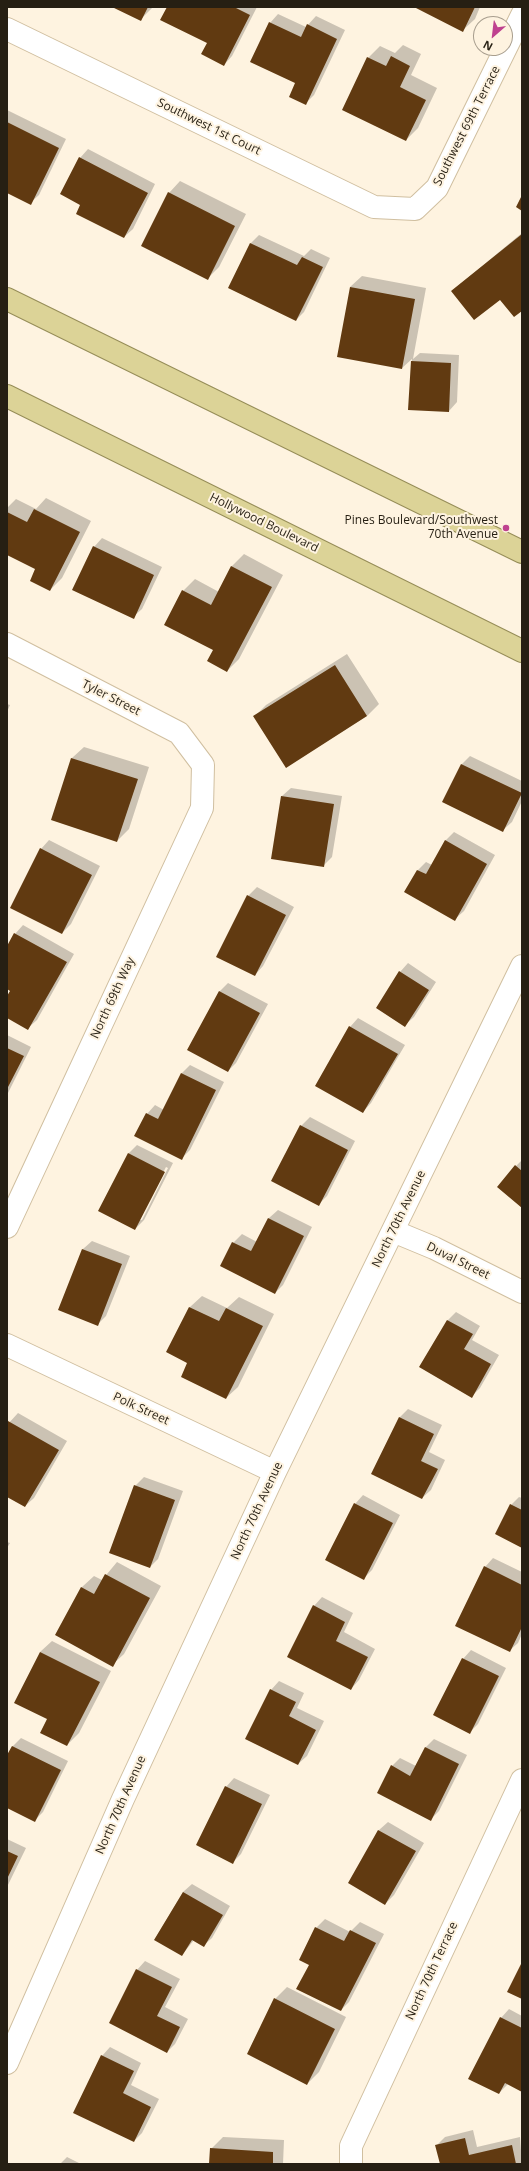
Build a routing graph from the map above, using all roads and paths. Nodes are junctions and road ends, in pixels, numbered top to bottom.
1 (522, 15) edge
2 (7, 29) edge
3 (415, 209) joint
4 (7, 299) edge
5 (7, 396) edge
6 (522, 552) edge
7 (7, 644) edge
8 (522, 651) edge
9 (202, 765) joint
10 (522, 966) edge
11 (7, 1227) edge
12 (393, 1231) junction
13 (522, 1292) edge
14 (7, 1346) edge
15 (275, 1472) junction
16 (522, 1780) edge
17 (7, 2063) edge
18 (351, 2164) edge

1 - 3 street, Southwest 69th Terrace
2 - 3 street, Southwest 1st Court
4 - 6 highway
5 - 8 highway, Hollywood Boulevard
7 - 9 street, Tyler Street
9 - 11 street, North 69th Way
10 - 12 street, North 70th Avenue
12 - 13 street, Duval Street
12 - 15 street, North 70th Avenue
14 - 15 street, Polk Street
15 - 17 street, North 70th Avenue
16 - 18 street, North 70th Terrace

